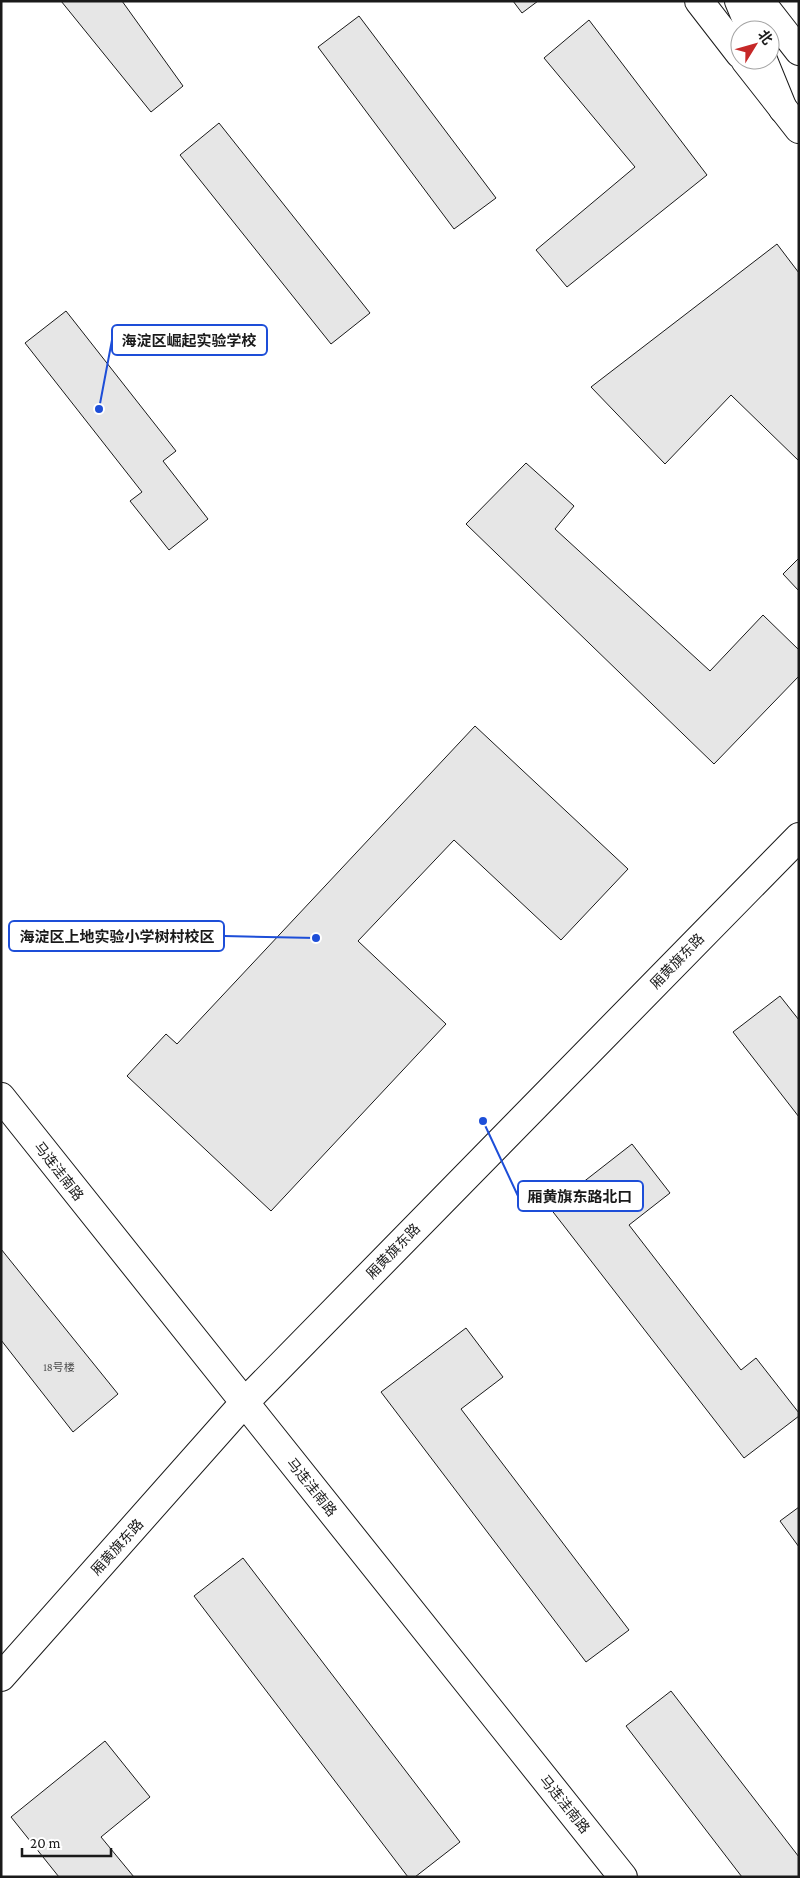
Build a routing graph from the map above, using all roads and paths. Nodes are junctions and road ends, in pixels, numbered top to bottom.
1 (699, 1) edge
2 (739, 1) edge
3 (760, 1) edge
4 (747, 20) edge
5 (730, 41) edge
6 (799, 51) edge
7 (753, 70) edge
8 (768, 70) edge
9 (791, 119) edge
10 (799, 837) edge
11 (1, 1097) edge
12 (244, 1403) junction
13 (1, 1677) edge
14 (623, 1877) edge

1 - 5 street
2 - 4 street
3 - 6 street
7 - 9 street
8 - 9 street
10 - 12 street, 厢黄旗东路
11 - 12 street, 马连洼南路
12 - 13 street, 厢黄旗东路
12 - 14 street, 马连洼南路

